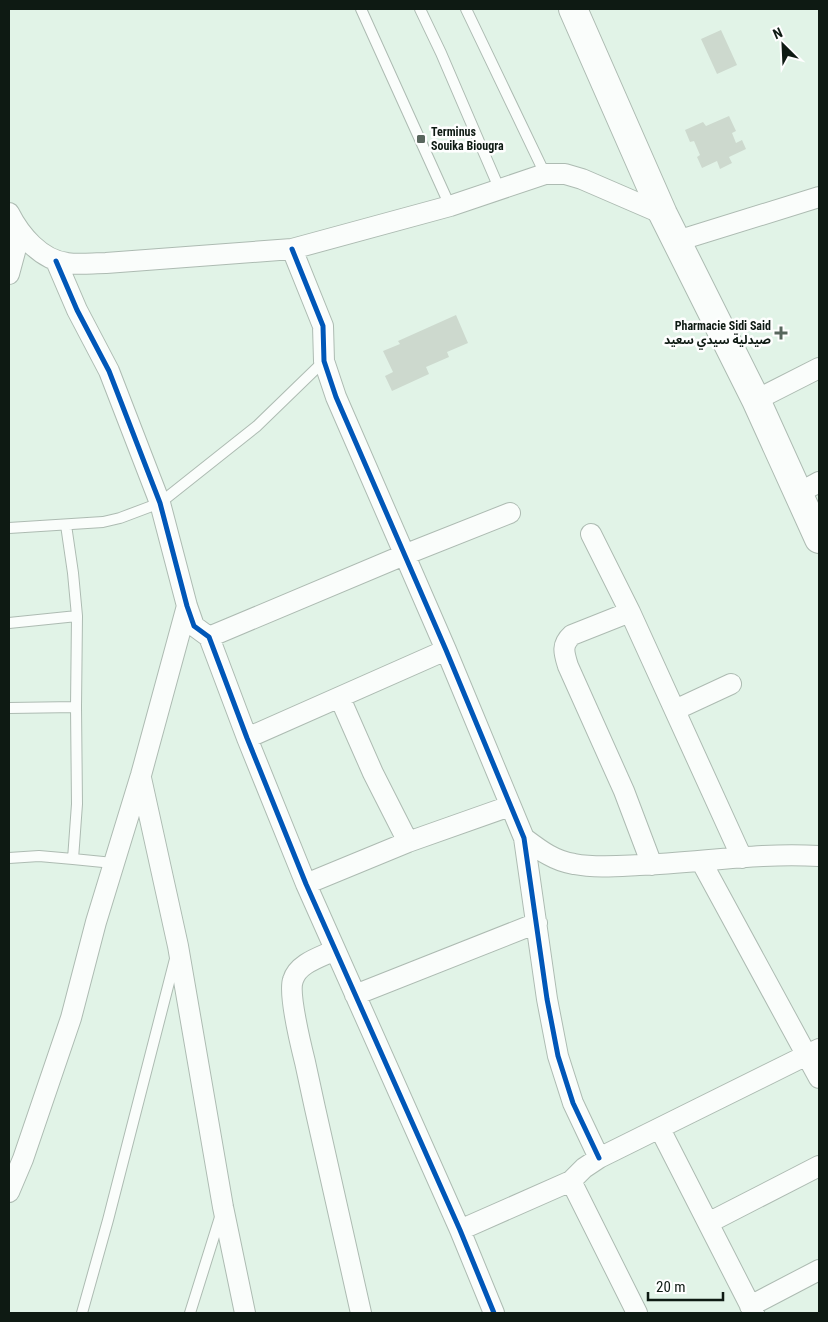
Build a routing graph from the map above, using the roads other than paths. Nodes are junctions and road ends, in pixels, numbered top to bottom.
1 (361, 9) edge
2 (420, 9) edge
3 (466, 9) edge
4 (573, 9) edge
5 (545, 174) junction
6 (499, 188) junction
7 (819, 197) edge
8 (450, 206) junction
9 (664, 214) junction
10 (11, 218) edge
11 (677, 241) junction
12 (292, 249) junction
13 (12, 250) edge
14 (56, 260) junction
15 (9, 274) edge
16 (324, 361) junction
17 (819, 368) edge
18 (756, 400) junction
19 (808, 488) edge
20 (160, 503) junction
21 (510, 514) dead end
22 (66, 525) junction
23 (9, 528) edge
24 (591, 534) dead end
25 (819, 539) edge
26 (404, 555) junction
27 (187, 606) junction
28 (630, 612) junction
29 (77, 616) junction
30 (9, 622) edge
31 (209, 637) junction
32 (446, 650) junction
33 (731, 684) dead end
34 (340, 698) junction
35 (76, 707) junction
36 (9, 708) edge
37 (675, 710) junction
38 (247, 738) junction
39 (141, 775) junction
40 (510, 806) junction
41 (524, 838) junction
42 (408, 842) junction
43 (819, 856) edge
44 (9, 858) edge
45 (742, 858) junction
46 (73, 859) junction
47 (701, 861) junction
48 (113, 863) junction
49 (652, 864) junction
50 (306, 884) junction
51 (537, 923) junction
52 (178, 946) junction
53 (335, 950) junction
54 (355, 994) junction
55 (813, 1052) edge
56 (819, 1078) edge
57 (660, 1129) junction
58 (599, 1158) junction
59 (819, 1166) edge
60 (571, 1181) junction
61 (9, 1192) edge
62 (223, 1207) junction
63 (708, 1223) junction
64 (460, 1230) junction
65 (819, 1270) edge
66 (752, 1310) edge
67 (82, 1313) edge
68 (190, 1313) edge
69 (245, 1313) edge
70 (361, 1313) edge
71 (494, 1313) edge
72 (637, 1313) edge

1 - 8 lane
2 - 6 lane
3 - 5 lane
4 - 9 street
5 - 6 street
5 - 9 street
6 - 8 street
7 - 11 street
8 - 12 street
9 - 11 street
10 - 13 street
10 - 14 street
11 - 18 street
12 - 14 street
12 - 16 street
13 - 15 street
14 - 20 street
16 - 20 lane
16 - 26 street
17 - 18 street
18 - 19 street
19 - 25 street
20 - 22 lane
20 - 27 street
21 - 26 street
22 - 23 lane
22 - 29 lane
24 - 28 street
26 - 31 street
26 - 32 street
27 - 31 street
27 - 39 street
28 - 37 street
28 - 49 street
29 - 30 lane
29 - 35 lane
31 - 38 street
32 - 34 street
32 - 40 street
33 - 37 street
34 - 38 street
34 - 42 street
35 - 36 lane
35 - 46 lane
37 - 45 street
38 - 50 street
39 - 48 street
39 - 52 street
40 - 41 street
40 - 42 street
41 - 49 street
41 - 51 street
42 - 50 street
43 - 45 street
44 - 46 lane
45 - 47 street
46 - 48 lane
47 - 49 street
47 - 55 street
48 - 61 street
50 - 53 street
51 - 54 street
51 - 58 street
52 - 62 street
52 - 67 lane
53 - 54 street
53 - 70 street
54 - 64 street
55 - 56 street
55 - 57 street
57 - 58 street
57 - 63 street
58 - 60 street
59 - 63 street
60 - 64 street
60 - 72 street
62 - 68 lane
62 - 69 street
63 - 66 street
64 - 71 street
65 - 66 street

